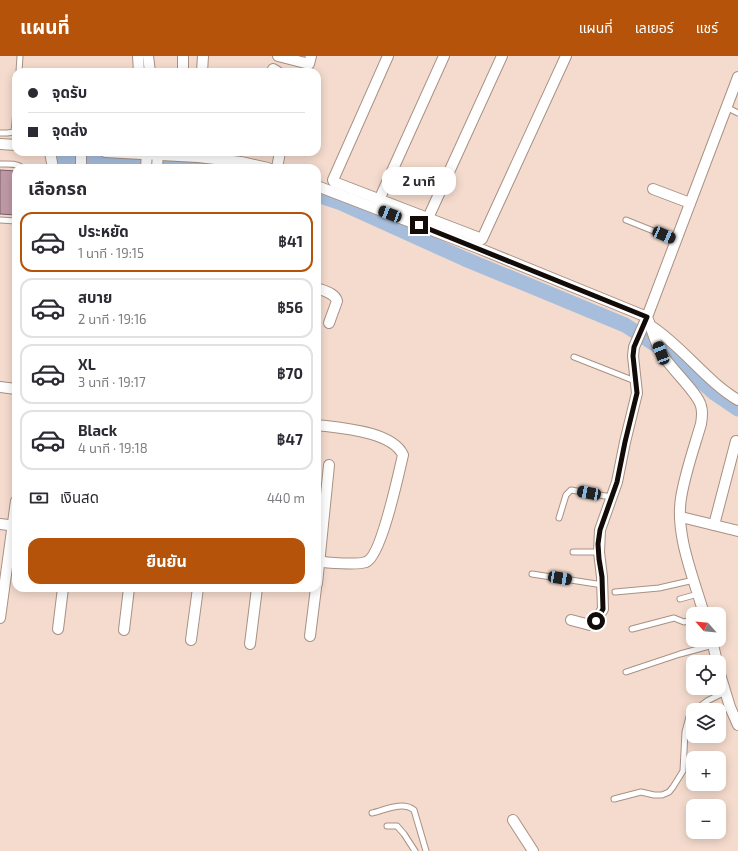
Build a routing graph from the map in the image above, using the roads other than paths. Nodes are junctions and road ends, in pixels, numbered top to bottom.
1 (20, 56) edge
2 (138, 56) edge
3 (148, 56) edge
4 (183, 56) edge
5 (203, 56) edge
6 (278, 56) edge
7 (388, 56) edge
8 (444, 56) edge
9 (502, 56) edge
10 (562, 57) edge
11 (310, 60) edge
12 (19, 68) edge
13 (139, 68) edge
14 (150, 68) edge
15 (183, 68) edge
16 (202, 68) edge
17 (738, 78) edge
18 (726, 107) junction
19 (738, 113) edge
20 (12, 132) edge
21 (0, 133) edge
22 (0, 144) edge
23 (12, 145) edge
24 (174, 156) edge
25 (193, 156) edge
26 (158, 158) edge
27 (0, 164) edge
28 (207, 164) edge
29 (220, 164) edge
30 (250, 164) edge
31 (12, 165) edge
32 (321, 188) edge
33 (653, 189) dead end
34 (378, 200) junction
35 (690, 203) junction
36 (428, 218) junction
37 (0, 220) edge
38 (626, 220) dead end
39 (12, 221) edge
40 (676, 240) junction
41 (321, 290) edge
42 (329, 323) dead end
43 (648, 326) junction
44 (574, 357) dead end
45 (635, 380) junction
46 (0, 387) edge
47 (12, 388) edge
48 (738, 400) edge
49 (321, 426) edge
50 (736, 441) dead end
51 (329, 465) dead end
52 (611, 497) junction
53 (681, 517) junction
54 (559, 518) dead end
55 (0, 524) edge
56 (714, 525) junction
57 (12, 526) edge
58 (738, 531) edge
59 (321, 536) edge
60 (12, 539) edge
61 (574, 552) dead end
62 (599, 552) junction
63 (321, 562) edge
64 (532, 574) dead end
65 (694, 580) junction
66 (603, 585) junction
67 (63, 592) edge
68 (129, 592) edge
69 (197, 592) edge
70 (256, 592) edge
71 (316, 592) edge
72 (615, 592) dead end
73 (698, 594) junction
74 (680, 599) dead end
75 (702, 607) edge
76 (0, 618) edge
77 (571, 620) dead end
78 (686, 621) edge
79 (58, 629) dead end
80 (632, 629) dead end
81 (124, 630) dead end
82 (310, 636) dead end
83 (191, 640) dead end
84 (250, 644) dead end
85 (700, 647) edge
86 (626, 672) dead end
87 (719, 695) edge
88 (726, 695) edge
89 (704, 703) edge
90 (738, 725) edge
91 (686, 728) edge
92 (614, 799) dead end
93 (372, 813) dead end
94 (513, 820) dead end
95 (388, 826) dead end
96 (415, 851) edge
97 (426, 851) edge
98 (533, 851) edge

1 - 12 lane
2 - 13 street
3 - 14 street
4 - 15 street
5 - 16 street
6 - 11 street
7 - 34 street
8 - 34 street
9 - 36 street
10 - 36 street
17 - 18 street
18 - 19 lane
18 - 35 street
20 - 21 lane
22 - 23 street
24 - 26 street
25 - 28 street
27 - 31 lane
29 - 30 street
32 - 43 street
33 - 35 street
34 - 36 street
35 - 40 street
37 - 39 lane
38 - 40 lane
40 - 43 street
41 - 42 street
43 - 45 street
43 - 48 street
43 - 53 street
44 - 45 lane
45 - 52 street
46 - 47 street
49 - 63 street
50 - 56 street
51 - 59 street
52 - 54 lane
52 - 62 street
53 - 56 street
53 - 65 street
55 - 57 street
56 - 58 street
60 - 76 street
61 - 62 lane
62 - 66 street
64 - 66 lane
65 - 72 lane
65 - 73 street
66 - 77 street
67 - 79 street
68 - 81 street
69 - 83 street
70 - 84 street
71 - 82 street
73 - 74 lane
73 - 75 street
78 - 80 lane
85 - 86 lane
87 - 89 lane
88 - 90 street
91 - 92 lane
93 - 97 lane
94 - 98 street
95 - 96 lane

